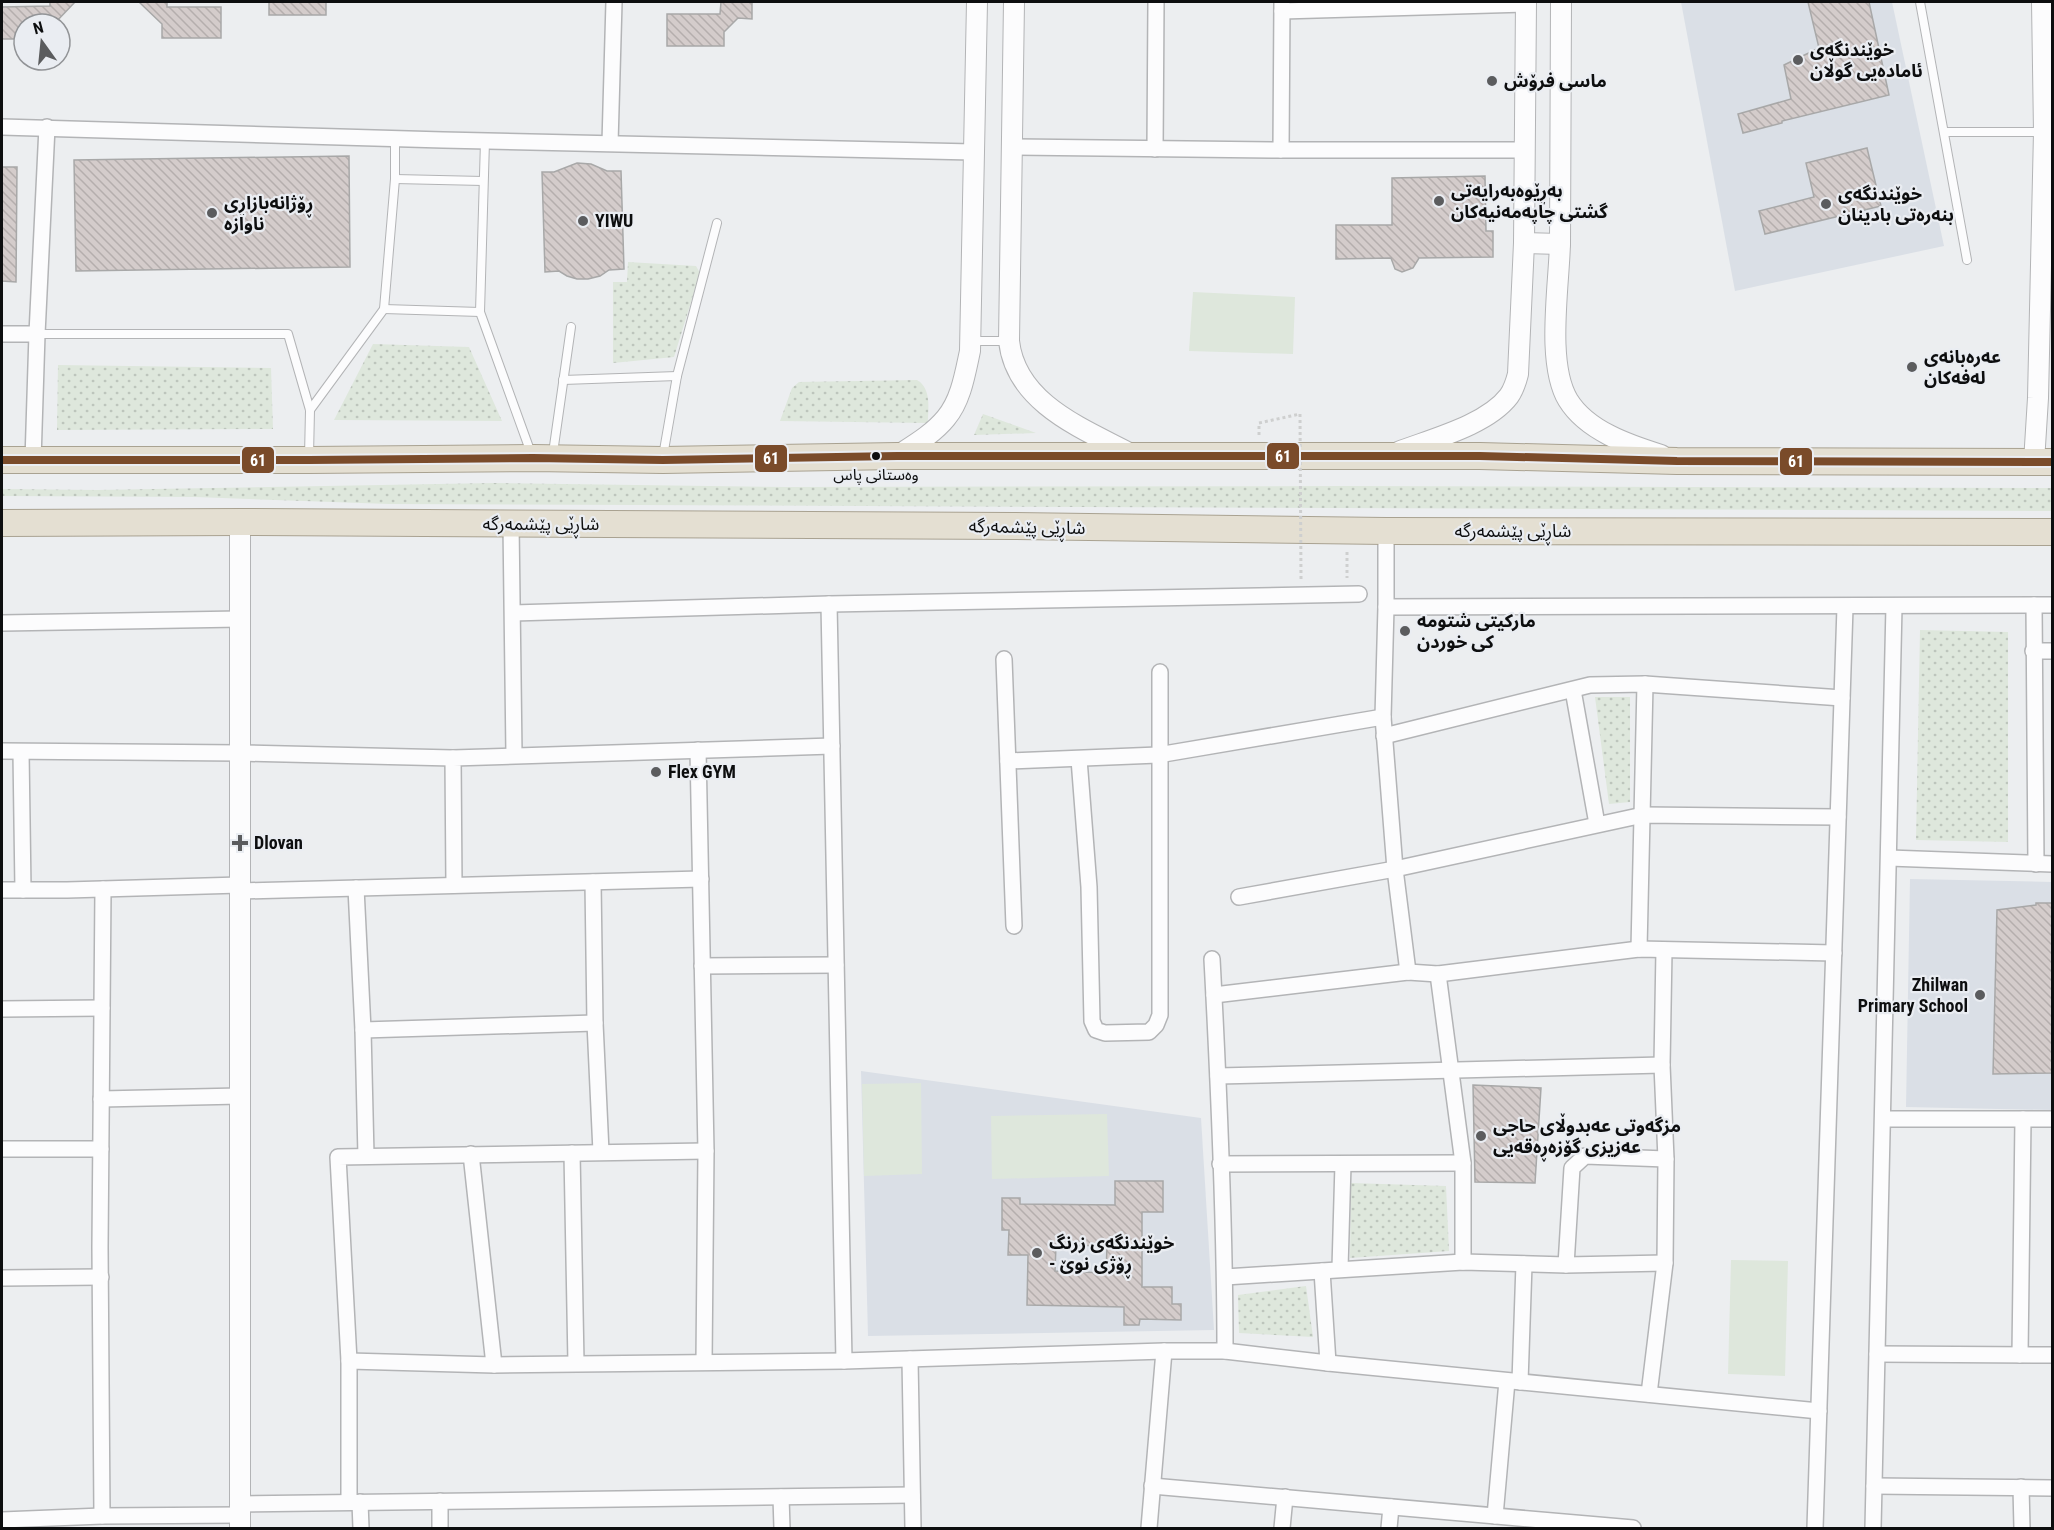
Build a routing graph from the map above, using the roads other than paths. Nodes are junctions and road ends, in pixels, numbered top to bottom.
1 (614, 2) edge
2 (977, 2) edge
3 (1014, 2) edge
4 (1156, 2) edge
5 (1561, 2) edge
6 (1920, 2) edge
7 (1526, 3) edge
8 (2045, 4) edge
9 (1388, 5) edge
10 (1282, 6) edge
11 (2, 127) edge
12 (47, 127) junction
13 (1944, 132) junction
14 (2048, 132) edge
15 (395, 139) junction
16 (484, 141) junction
17 (610, 144) junction
18 (1012, 147) junction
19 (1155, 149) junction
20 (1281, 150) junction
21 (1526, 150) junction
22 (973, 152) junction
23 (395, 179) junction
24 (483, 181) junction
25 (717, 223) dead end
26 (1524, 243) junction
27 (1560, 244) junction
28 (1967, 260) dead end
29 (384, 309) junction
30 (480, 312) junction
31 (571, 327) dead end
32 (2, 334) edge
33 (37, 334) junction
34 (971, 341) junction
35 (1009, 341) junction
36 (677, 376) junction
37 (563, 380) junction
38 (2045, 398) edge
39 (310, 410) junction
40 (897, 456) junction
41 (1387, 456) junction
42 (1138, 457) junction
43 (542, 458) junction
44 (2, 460) edge
45 (33, 460) junction
46 (309, 460) junction
47 (663, 460) junction
48 (1677, 461) junction
49 (2043, 462) edge
50 (240, 522) junction
51 (2, 523) edge
52 (511, 524) junction
53 (1386, 531) junction
54 (2052, 532) edge
55 (1359, 594) dead end
56 (829, 604) junction
57 (2034, 605) junction
58 (2052, 605) edge
59 (1845, 606) junction
60 (1894, 606) junction
61 (1386, 607) junction
62 (513, 613) junction
63 (240, 620) junction
64 (2, 623) edge
65 (2033, 651) junction
66 (2052, 651) edge
67 (1004, 659) dead end
68 (1160, 672) dead end
69 (1645, 684) junction
70 (1573, 690) junction
71 (1842, 698) junction
72 (1383, 717) junction
73 (1384, 736) junction
74 (832, 746) junction
75 (698, 750) junction
76 (2, 751) edge
77 (21, 752) junction
78 (240, 753) junction
79 (514, 755) junction
80 (1158, 755) junction
81 (453, 758) junction
82 (1079, 759) junction
83 (1008, 761) junction
84 (1643, 815) junction
85 (1838, 817) junction
86 (1597, 824) junction
87 (1888, 858) junction
88 (2036, 864) junction
89 (2052, 864) edge
90 (1395, 869) junction
91 (700, 879) junction
92 (593, 882) junction
93 (454, 885) junction
94 (240, 888) junction
95 (356, 888) junction
96 (103, 889) junction
97 (2, 890) edge
98 (23, 890) junction
99 (1239, 897) dead end
100 (1014, 926) dead end
101 (1639, 949) junction
102 (1664, 950) junction
103 (1834, 953) junction
104 (1212, 959) dead end
105 (836, 965) junction
106 (702, 966) junction
107 (1408, 972) junction
108 (1438, 974) junction
109 (1214, 995) junction
110 (102, 1008) junction
111 (2, 1009) edge
112 (595, 1023) junction
113 (363, 1029) junction
114 (1662, 1065) junction
115 (1450, 1071) junction
116 (1218, 1076) junction
117 (240, 1096) junction
118 (102, 1099) junction
119 (1883, 1119) junction
120 (2023, 1119) junction
121 (2052, 1119) edge
122 (2, 1149) edge
123 (101, 1149) junction
124 (706, 1151) junction
125 (601, 1152) junction
126 (572, 1153) junction
127 (471, 1154) junction
128 (366, 1156) junction
129 (1666, 1159) junction
130 (1463, 1163) junction
131 (1220, 1164) junction
132 (1343, 1164) junction
133 (1463, 1262) junction
134 (1665, 1263) junction
135 (1524, 1264) junction
136 (1566, 1264) junction
137 (1340, 1268) junction
138 (1322, 1270) junction
139 (100, 1277) junction
140 (1225, 1277) junction
141 (2, 1278) edge
142 (1164, 1351) junction
143 (1225, 1351) junction
144 (1877, 1354) junction
145 (2020, 1355) junction
146 (2052, 1355) edge
147 (910, 1359) junction
148 (844, 1360) junction
149 (349, 1361) junction
150 (704, 1362) junction
151 (576, 1363) junction
152 (1328, 1363) junction
153 (494, 1365) junction
154 (1513, 1381) junction
155 (1649, 1394) junction
156 (1819, 1411) junction
157 (1152, 1486) junction
158 (1874, 1486) junction
159 (2021, 1487) junction
160 (2052, 1488) edge
161 (912, 1495) junction
162 (781, 1497) junction
163 (1285, 1497) junction
164 (354, 1502) junction
165 (440, 1502) junction
166 (1391, 1507) junction
167 (102, 1516) junction
168 (240, 1516) edge
169 (1496, 1516) junction
170 (2, 1520) edge
171 (1522, 1524) edge
172 (361, 1528) edge
173 (440, 1528) edge
174 (782, 1528) edge
175 (913, 1528) edge
176 (1149, 1528) edge
177 (1282, 1528) edge
178 (1389, 1528) edge
179 (1633, 1528) edge
180 (1815, 1528) edge
181 (1873, 1528) edge
182 (2022, 1528) edge

1 - 17 street
2 - 22 street
3 - 18 street
4 - 19 street
5 - 27 street
6 - 13 lane
7 - 9 street
7 - 21 street
8 - 14 street
9 - 10 street
10 - 20 street
11 - 12 street
12 - 15 street
12 - 33 street
13 - 14 lane
13 - 28 lane
14 - 38 street
15 - 16 street
15 - 23 lane
16 - 17 street
16 - 24 lane
17 - 22 street
18 - 19 street
18 - 35 street
19 - 20 street
20 - 21 street
21 - 26 street
22 - 34 street
23 - 24 lane
23 - 29 lane
24 - 30 lane
25 - 36 lane
26 - 27 street
26 - 41 street
27 - 48 street
29 - 30 lane
29 - 39 lane
30 - 43 lane
31 - 37 lane
32 - 33 street
33 - 39 lane
33 - 45 street
34 - 35 lane
34 - 40 street
35 - 42 street
36 - 37 lane
36 - 47 lane
37 - 43 lane
38 - 49 street
39 - 46 lane
40 - 42 highway
40 - 47 highway
41 - 42 highway
41 - 48 highway
43 - 46 highway
43 - 47 highway
44 - 45 highway
45 - 46 highway
48 - 49 highway
50 - 51 highway, شاڕێی پێشمەرگە
50 - 52 highway, شاڕێی پێشمەرگە
50 - 63 street
52 - 53 highway, شاڕێی پێشمەرگە
52 - 62 street
53 - 54 highway, شاڕێی پێشمەرگە
53 - 61 street
55 - 56 street
56 - 62 street
56 - 74 street
57 - 58 street
57 - 60 street
57 - 65 street
59 - 60 street
59 - 61 street
59 - 71 street
60 - 87 street
61 - 72 street
62 - 79 street
63 - 64 street
63 - 78 street
65 - 66 street
65 - 88 street
67 - 83 street
68 - 80 street
69 - 70 street
69 - 71 street
69 - 84 street
70 - 73 street
70 - 86 street
71 - 85 street
72 - 73 street
72 - 80 street
73 - 90 street
74 - 75 street
74 - 105 street
75 - 79 street
75 - 91 street
76 - 77 street
77 - 78 street
77 - 98 street
78 - 81 street
78 - 94 street
79 - 81 street
80 - 82 street
80 - 82 street
81 - 93 street
82 - 83 street
83 - 100 street
84 - 85 street
84 - 86 street
84 - 101 street
85 - 103 street
86 - 90 street
87 - 88 street
87 - 119 street
88 - 89 street
90 - 99 street
90 - 107 street
91 - 92 street
91 - 106 street
92 - 93 street
92 - 112 street
93 - 95 street
94 - 95 street
94 - 96 street
94 - 117 street
95 - 113 street
96 - 98 street
96 - 110 street
97 - 98 street
101 - 102 street
101 - 108 street
102 - 103 street
102 - 114 street
103 - 156 street
104 - 109 street
105 - 106 street
105 - 148 street
106 - 124 street
107 - 108 street
107 - 109 street
108 - 115 street
109 - 116 street
110 - 111 street
110 - 118 street
112 - 113 street
112 - 125 street
113 - 128 street
114 - 115 street
114 - 129 street
115 - 116 street
115 - 130 street
116 - 131 street
117 - 118 street
117 - 168 street
118 - 123 street
119 - 120 street
119 - 144 street
120 - 121 street
120 - 145 street
122 - 123 street
123 - 139 street
124 - 125 street
124 - 150 street
125 - 126 street
126 - 127 street
126 - 151 street
127 - 128 street
127 - 153 street
128 - 149 street
129 - 134 street
129 - 136 street
130 - 132 street
130 - 133 street
131 - 132 street
131 - 140 street
132 - 137 street
133 - 135 street
133 - 137 street
134 - 136 street
134 - 155 street
135 - 136 street
135 - 154 street
137 - 138 street
138 - 140 street
138 - 152 street
139 - 141 street
139 - 167 street
140 - 143 street
142 - 143 street
142 - 147 street
142 - 157 street
143 - 152 street
144 - 145 street
144 - 158 street
145 - 146 street
147 - 148 street
147 - 161 street
148 - 150 street
149 - 153 street
149 - 164 street
150 - 151 street
151 - 153 street
152 - 154 street
154 - 155 street
154 - 169 street
155 - 156 street
156 - 180 street
157 - 163 street
157 - 176 street
158 - 159 street
158 - 181 street
159 - 160 street
159 - 182 street
161 - 162 street
161 - 175 street
162 - 165 street
162 - 174 street
163 - 166 street
163 - 177 street
164 - 165 street
164 - 168 street
164 - 172 street
165 - 173 street
166 - 169 street
166 - 178 street
167 - 168 street
167 - 170 street
169 - 171 street
171 - 179 street

